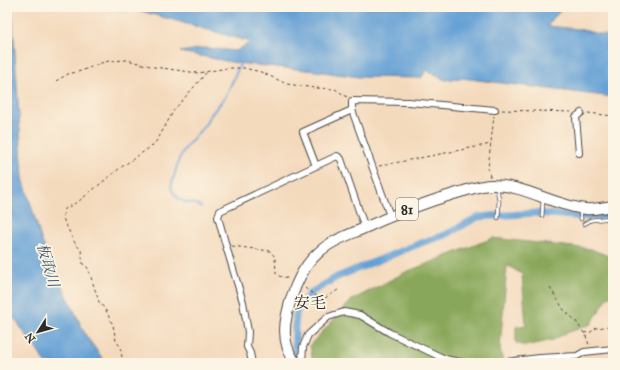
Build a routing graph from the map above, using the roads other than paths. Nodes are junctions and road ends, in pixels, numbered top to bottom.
1 (352, 110) junction
2 (495, 110) road end
3 (581, 113) road end
4 (579, 153) dead end
5 (316, 166) junction
6 (494, 185) junction
7 (544, 198) junction
8 (613, 206) edge
9 (390, 216) junction
10 (542, 216) dead end
11 (498, 218) dead end
12 (613, 218) edge
13 (584, 224) dead end
14 (364, 228) junction
15 (613, 349) edge
16 (293, 360) edge
17 (252, 363) edge
18 (302, 363) edge
19 (464, 363) edge
20 (497, 363) edge

1 - 2 street
1 - 5 street
1 - 9 street
3 - 4 street
5 - 14 street
5 - 17 street
6 - 7 main road, 81
6 - 9 main road, 81
6 - 11 lane
7 - 8 main road, 81
7 - 10 lane
9 - 14 main road, 81
12 - 13 lane
14 - 16 main road, 81
15 - 20 street
18 - 19 street

